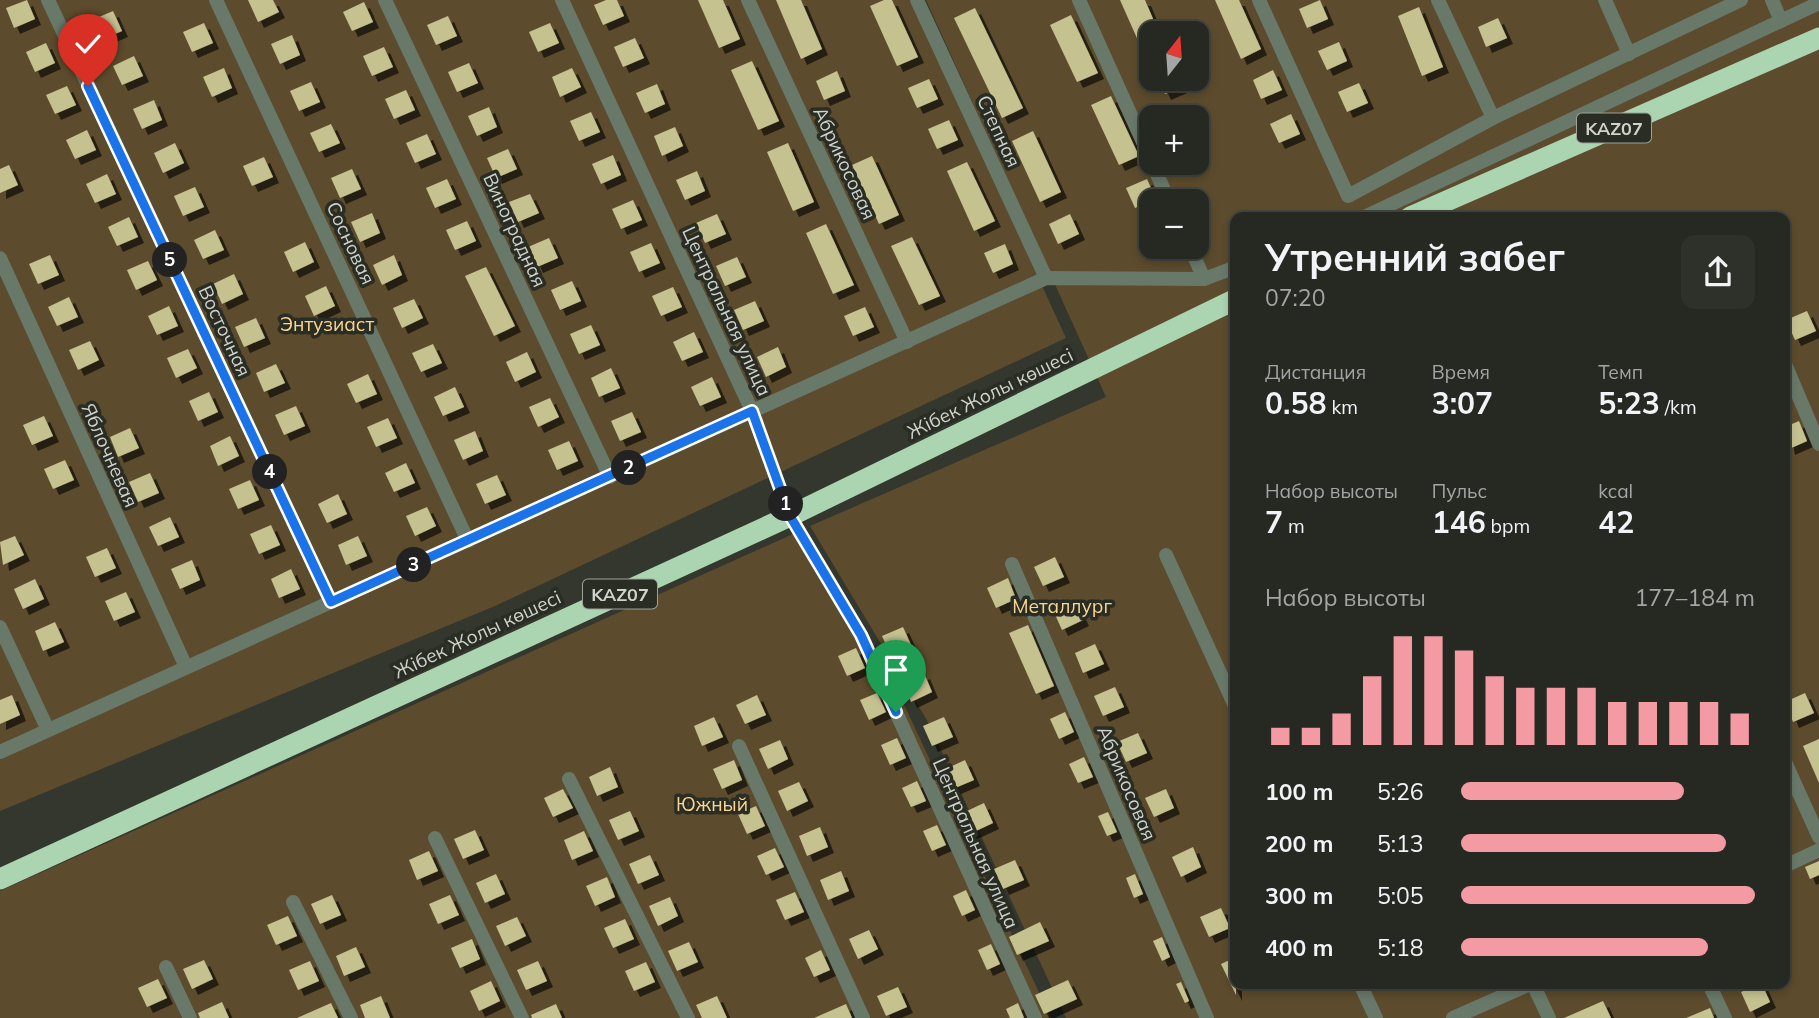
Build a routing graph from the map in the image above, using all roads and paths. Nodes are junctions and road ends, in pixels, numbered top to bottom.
1 (48, 0) edge
2 (216, 0) edge
3 (385, 0) edge
4 (562, 0) edge
5 (748, 0) edge
6 (917, 0) edge
7 (1079, 0) edge
8 (1259, 0) edge
9 (1438, 0) edge
10 (1605, 0) edge
11 (1741, 0) edge
12 (1772, 0) edge
13 (1819, 3) edge
14 (1781, 21) junction
15 (1819, 38) edge
16 (1629, 54) junction
17 (1493, 118) junction
18 (1139, 133) edge
19 (1375, 212) edge
20 (1421, 212) edge
21 (0, 258) edge
22 (1195, 259) edge
23 (1230, 269) edge
24 (1046, 278) junction
25 (1204, 279) junction
26 (1230, 302) edge
27 (907, 342) junction
28 (1790, 376) edge
29 (752, 411) junction
30 (1819, 444) edge
31 (610, 477) junction
32 (790, 516) junction
33 (468, 541) junction
34 (1166, 555) dead end
35 (1012, 564) dead end
36 (331, 602) junction
37 (0, 627) edge
38 (186, 667) junction
39 (1230, 695) edge
40 (48, 730) junction
41 (739, 746) dead end
42 (0, 752) edge
43 (1790, 773) edge
44 (569, 779) dead end
45 (1819, 837) edge
46 (435, 838) dead end
47 (1819, 850) edge
48 (1790, 864) edge
49 (0, 878) edge
50 (293, 902) dead end
51 (166, 967) dead end
52 (1362, 989) edge
53 (1520, 989) edge
54 (1534, 989) edge
55 (1711, 989) edge
56 (190, 1018) edge
57 (351, 1018) edge
58 (522, 1018) edge
59 (688, 1018) edge
60 (863, 1018) edge
61 (1035, 1018) edge
62 (1207, 1018) edge
63 (1376, 1018) edge
64 (1453, 1018) edge
65 (1549, 1018) edge
66 (1725, 1018) edge

1 - 36 street, Восточная
2 - 33 street, Сосновая
3 - 31 street, Виноградная
4 - 29 street, Центральная улица
5 - 27 street, Абрикосовая
6 - 24 street, Степная
7 - 18 street
8 - 17 street
9 - 17 street
10 - 16 street
11 - 16 street
12 - 14 street
13 - 14 street
14 - 19 street
15 - 20 highway, KAZ07
16 - 17 street
21 - 38 street, Яблочневая
22 - 25 street
23 - 25 street
24 - 25 street
24 - 27 street
26 - 32 highway, Жібек Жолы көшесі / KAZ07
27 - 29 street
28 - 30 street
29 - 31 street
29 - 32 street, Центральная улица
31 - 33 street
32 - 49 highway, Жібек Жолы көшесі / KAZ07
32 - 61 street, Центральная улица
33 - 36 street
34 - 39 street
35 - 62 street, Абрикосовая
36 - 38 street
37 - 40 street
38 - 40 street
40 - 42 street
41 - 60 street
43 - 45 street
44 - 59 street
46 - 58 street
47 - 48 street
50 - 57 street
51 - 56 street
52 - 63 street
53 - 64 street
54 - 65 street
55 - 66 street

